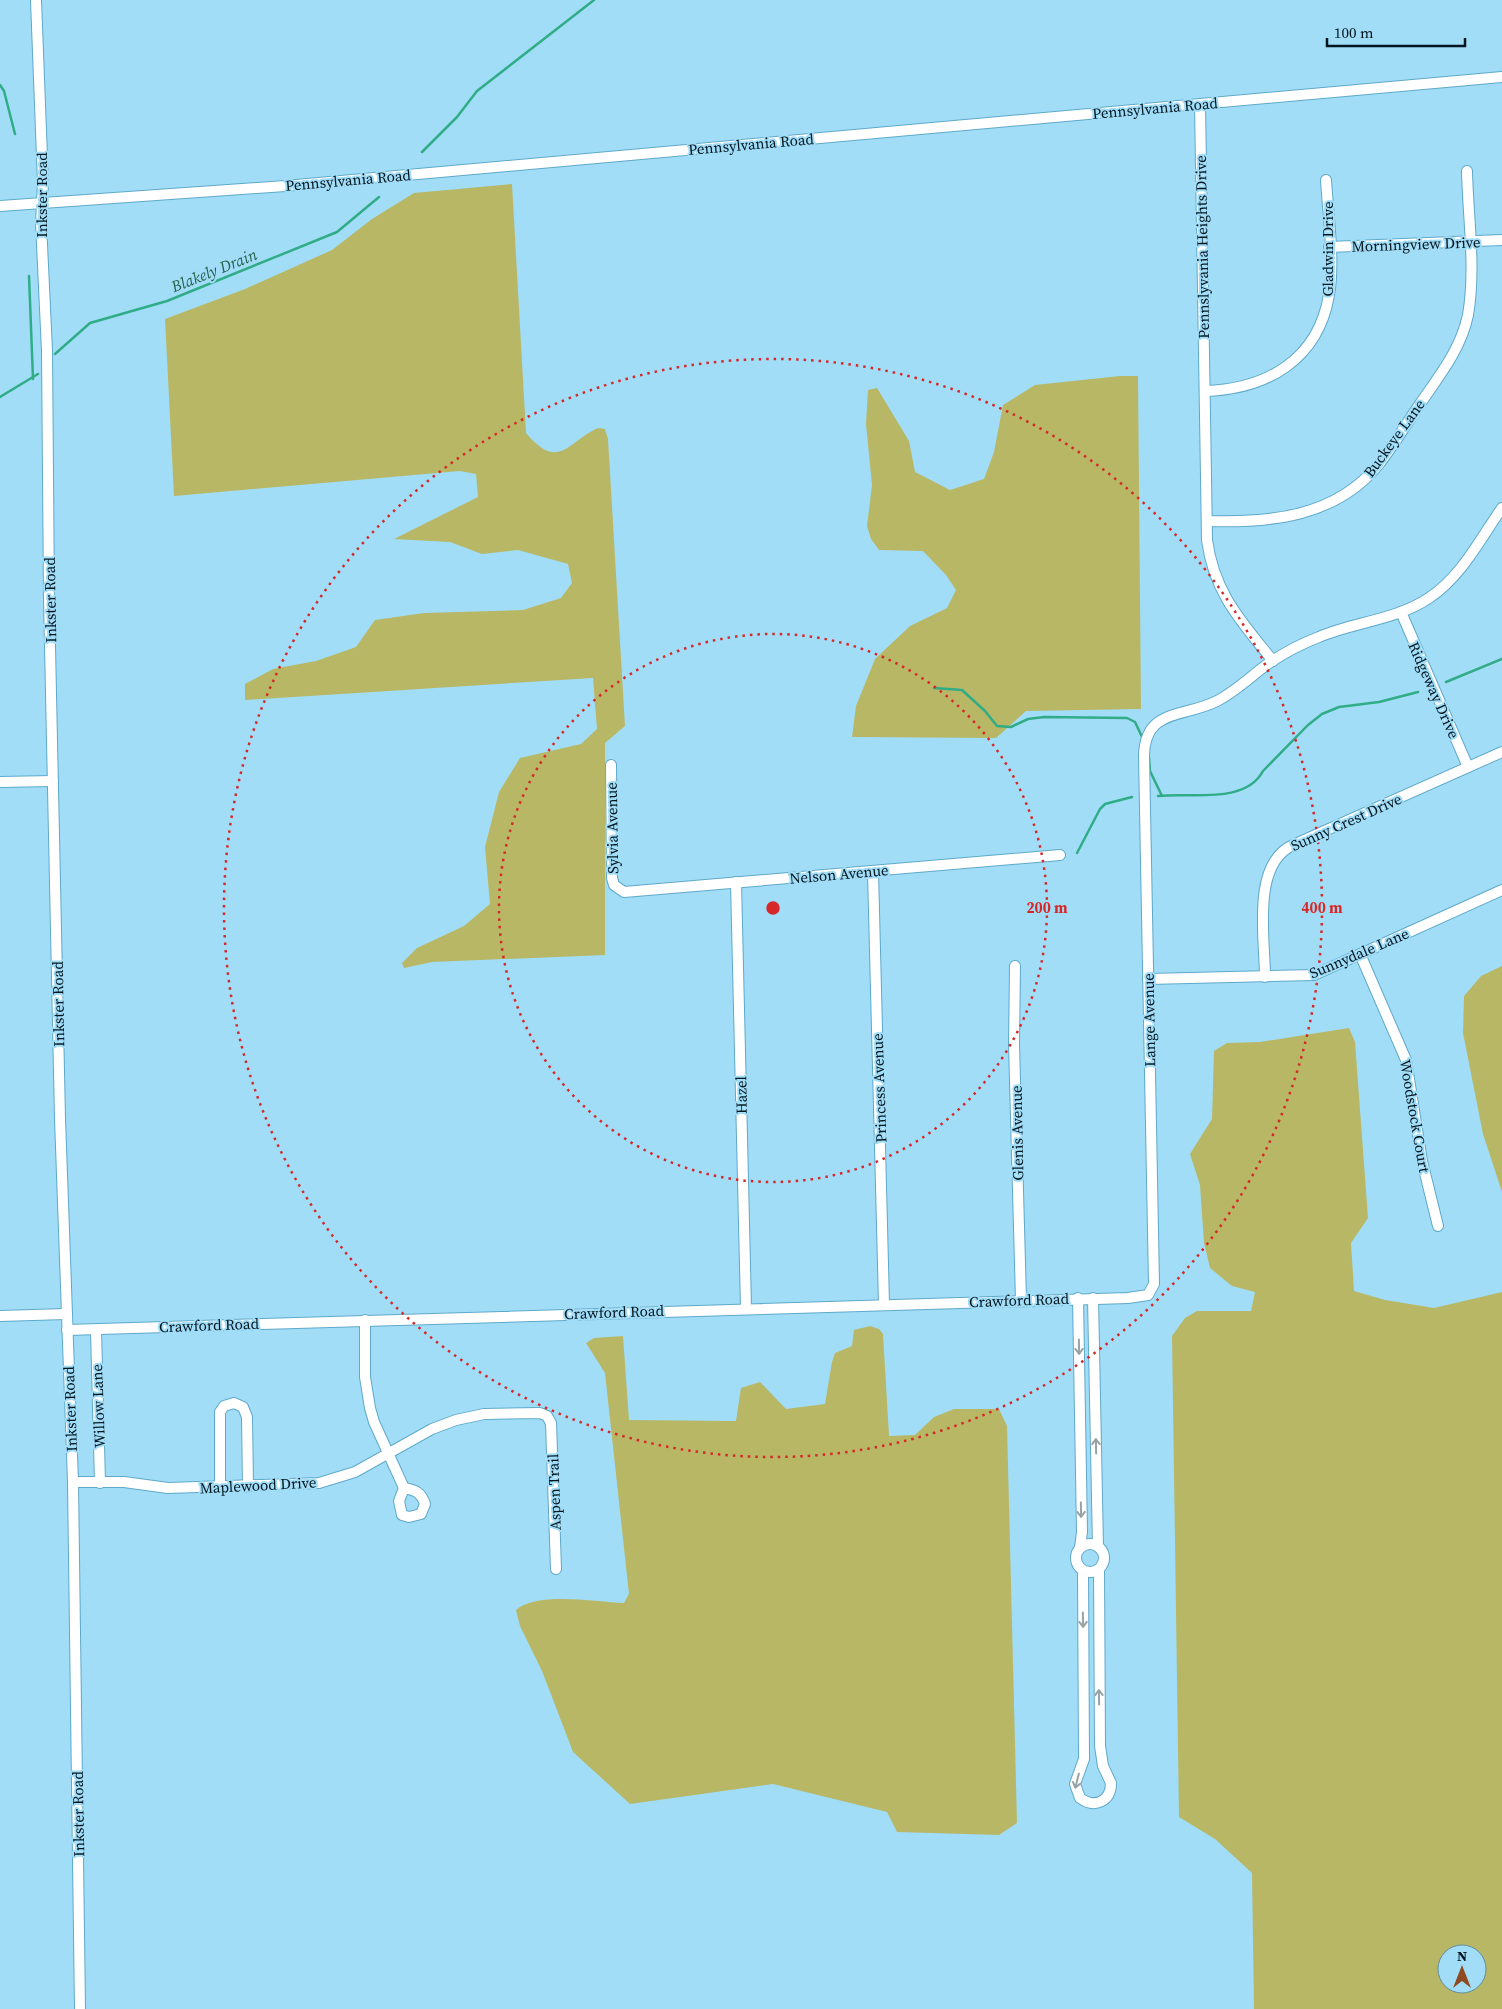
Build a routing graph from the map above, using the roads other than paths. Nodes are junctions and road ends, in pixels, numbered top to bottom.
1 (36, 0) edge
2 (1502, 77) edge
3 (1200, 104) junction
4 (1466, 171) dead end
5 (1326, 180) dead end
6 (42, 204) junction
7 (0, 206) edge
8 (1502, 240) edge
9 (1470, 242) junction
10 (1330, 247) junction
11 (1205, 391) junction
12 (1502, 508) edge
13 (1207, 521) junction
14 (1401, 612) junction
15 (1273, 661) junction
16 (1502, 752) edge
17 (611, 765) dead end
18 (1468, 767) junction
19 (53, 781) junction
20 (0, 782) edge
21 (1060, 855) dead end
22 (872, 872) junction
23 (736, 882) junction
24 (618, 889) joint
25 (1502, 890) edge
26 (1360, 954) junction
27 (1015, 966) dead end
28 (1265, 977) junction
29 (1148, 979) junction
30 (1438, 1226) dead end
31 (1154, 1284) joint
32 (1078, 1298) junction
33 (1093, 1298) junction
34 (1021, 1300) junction
35 (884, 1304) junction
36 (746, 1308) junction
37 (66, 1314) junction
38 (0, 1316) edge
39 (365, 1320) junction
40 (67, 1330) junction
41 (96, 1330) junction
42 (547, 1416) joint
43 (1096, 1427) junction
44 (1080, 1428) junction
45 (388, 1454) junction
46 (73, 1482) junction
47 (100, 1483) junction
48 (248, 1486) junction
49 (220, 1487) junction
50 (404, 1488) dead end
51 (1098, 1547) junction
52 (1080, 1548) junction
53 (556, 1569) dead end
54 (1099, 1569) junction
55 (1084, 1571) junction
56 (1083, 1662) junction
57 (1098, 1662) junction
58 (1085, 1746) junction
59 (1100, 1746) junction
60 (80, 2009) edge

1 - 6 street, Inkster Road
2 - 3 street, Pennsylvania Road
3 - 6 street, Pennsylvania Road
3 - 11 street, Pennslyvania Heights Drive
4 - 9 street, Buckeye Lane
5 - 10 street, Gladwin Drive
6 - 7 street, Pennsylvania Road
6 - 19 street, Inkster Road
8 - 9 street, Morningview Drive
9 - 10 street, Morningview Drive
9 - 13 street, Buckeye Lane
10 - 11 street, Gladwin Drive
11 - 13 street, Pennslyvania Heights Drive
12 - 14 street, Lange Avenue
13 - 15 street, Pennslyvania Heights Drive
14 - 15 street, Lange Avenue
14 - 18 street, Ridgeway Drive
15 - 29 street, Lange Avenue
16 - 18 street, Sunny Crest Drive
17 - 24 street, Sylvia Avenue
18 - 28 street, Sunny Crest Drive
19 - 20 street
19 - 37 street, Inkster Road
21 - 22 street, Nelson Avenue
22 - 23 street, Nelson Avenue
22 - 35 street, Princess Avenue
23 - 24 street, Nelson Avenue
23 - 36 street, Hazel
25 - 26 street, Sunnydale Lane
26 - 28 street, Sunnydale Lane
26 - 30 street, Woodstock Court
27 - 34 street, Glenis Avenue
28 - 29 street, Sunnydale Lane
29 - 31 street, Lange Avenue
31 - 33 street, Crawford Road
32 - 33 street, Crawford Road
32 - 34 street, Crawford Road
32 -> 44 street
33 - 43 street
34 - 35 street, Crawford Road
35 - 36 street, Crawford Road
36 - 39 street, Crawford Road
37 - 38 street
37 - 40 street, Inkster Road
39 - 41 street, Crawford Road
39 - 45 street
40 - 41 street, Crawford Road
40 - 46 street, Inkster Road
41 - 47 street, Willow Lane
42 - 45 street, Maplewood Drive
42 - 53 street, Aspen Trail
43 - 44 street
51 -> 43 street
44 -> 52 street
45 - 48 street, Maplewood Drive
45 - 50 street
46 - 47 street, Maplewood Drive
46 - 60 street, Inkster Road
47 - 49 street, Maplewood Drive
48 - 49 street, Maplewood Drive
48 - 49 street
51 - 52 street
51 - 54 street
52 - 55 street
54 - 55 street
54 - 57 street
55 -> 56 street
56 - 57 street
56 - 58 street
59 -> 57 street
58 - 59 street
58 -> 59 street

